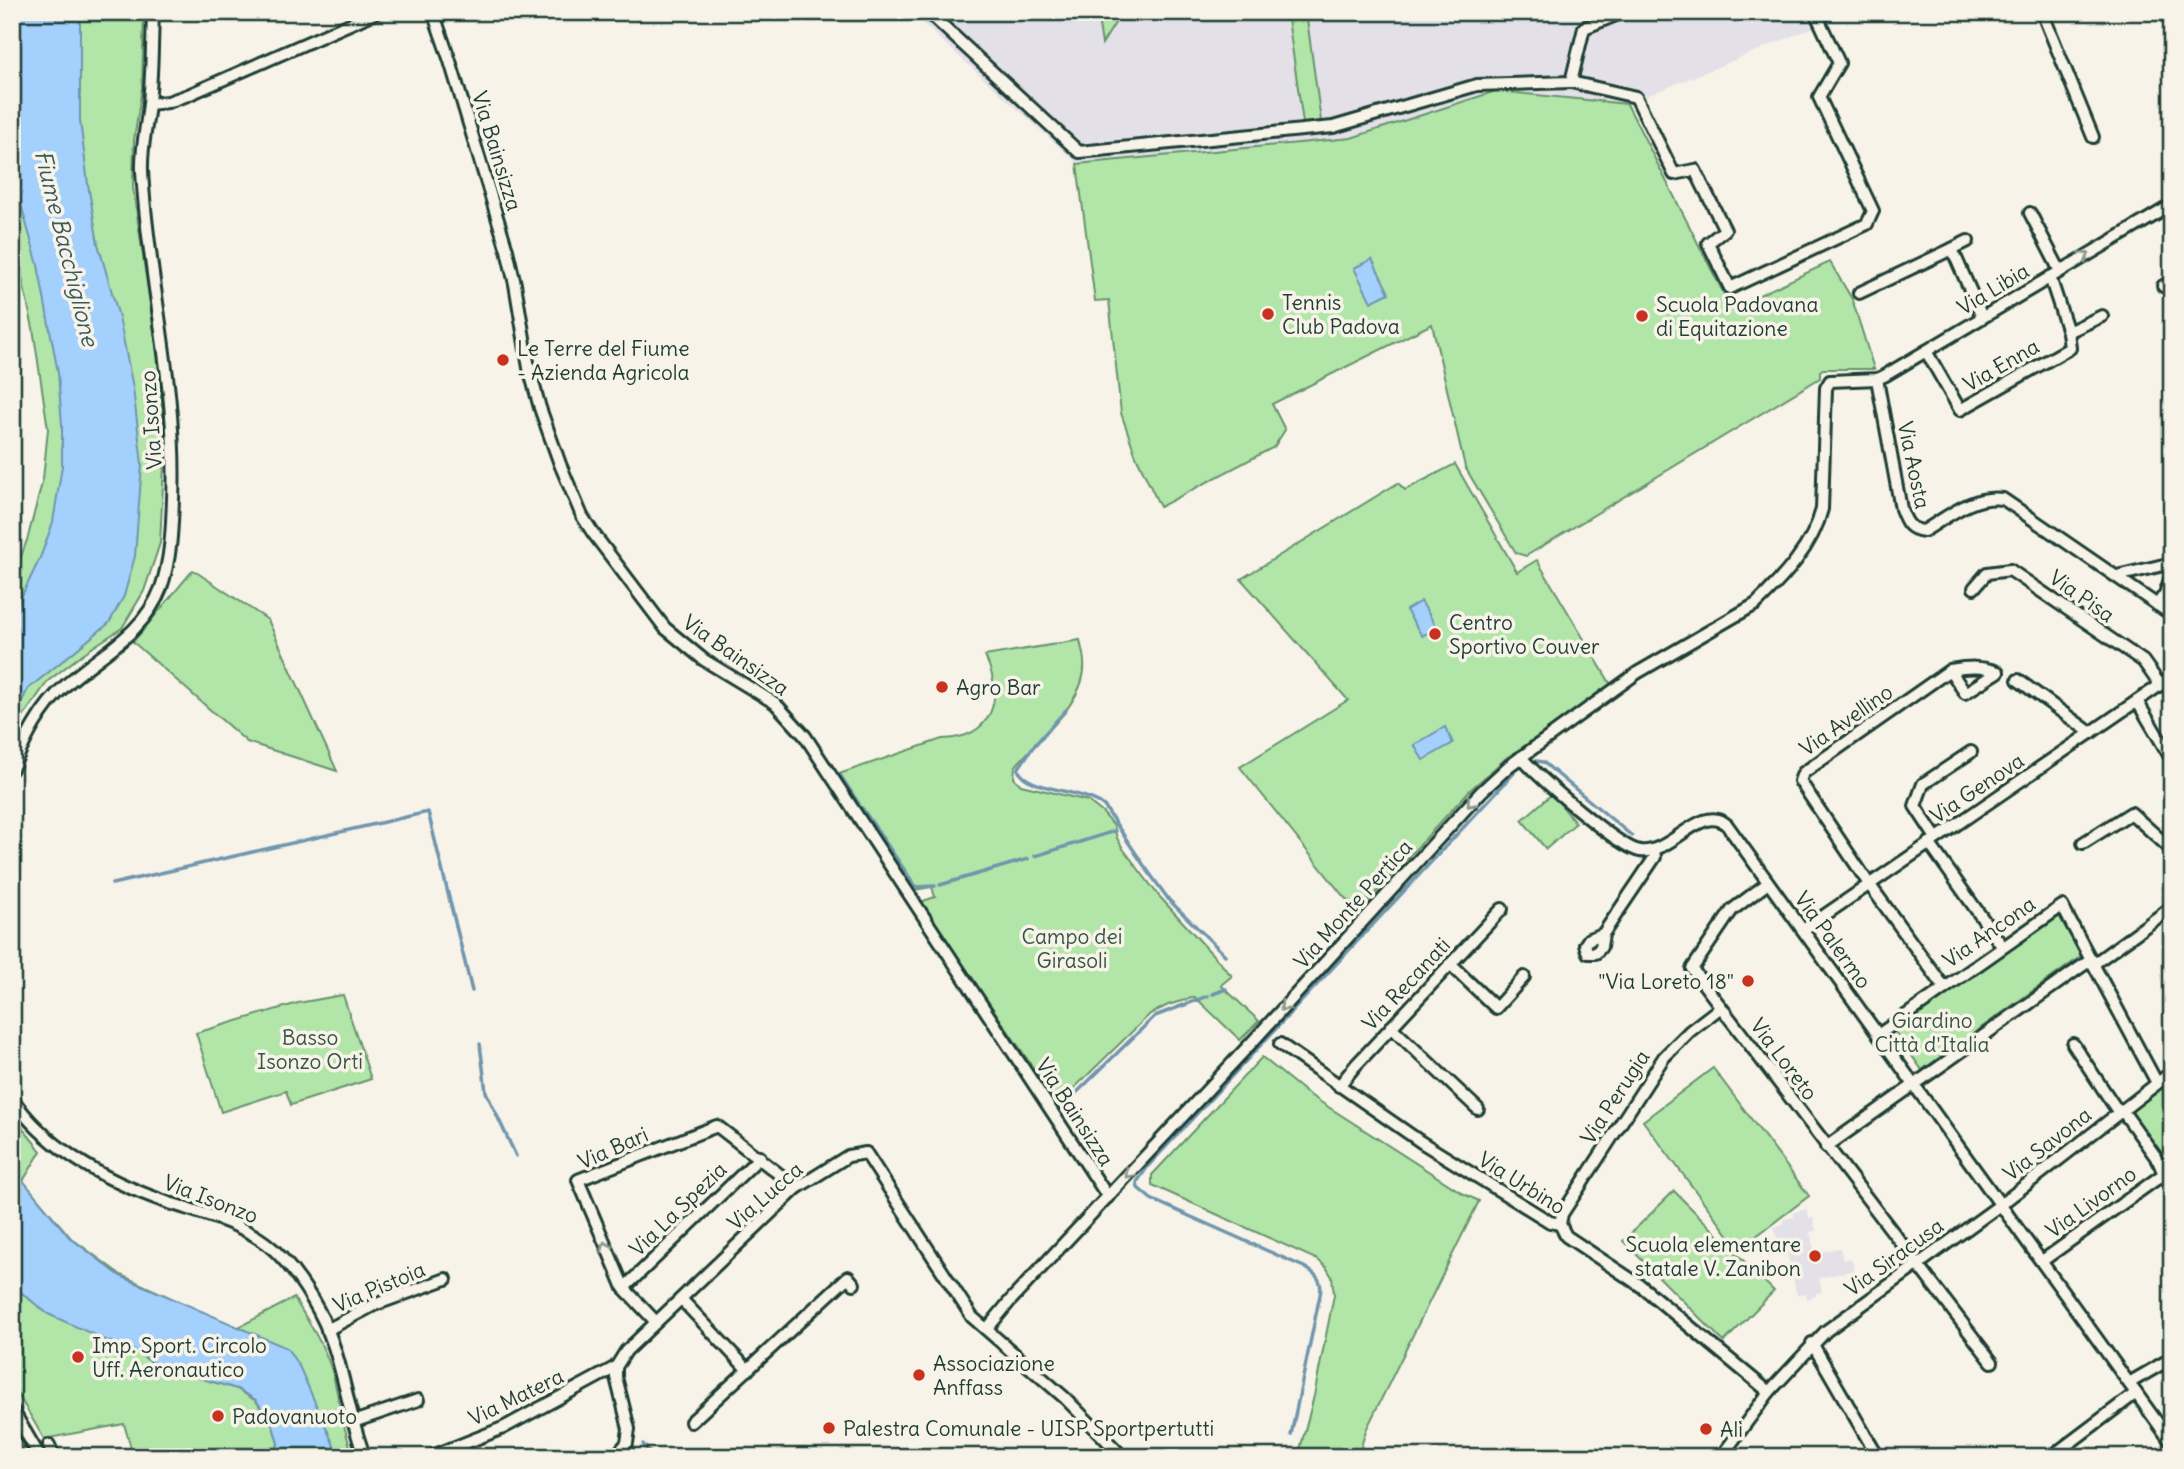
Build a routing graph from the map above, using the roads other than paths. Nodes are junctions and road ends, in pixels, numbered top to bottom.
1 (153, 12) edge
2 (377, 12) edge
3 (433, 12) edge
4 (928, 12) edge
5 (1623, 12) edge
6 (1815, 12) edge
7 (2042, 12) edge
8 (1571, 82) junction
9 (149, 104) junction
10 (2093, 137) dead end
11 (2172, 205) edge
12 (2030, 213) dead end
13 (1968, 241) dead end
14 (1952, 249) junction
15 (2055, 274) junction
16 (1859, 293) dead end
17 (2102, 316) dead end
18 (1982, 317) junction
19 (2068, 332) junction
20 (1926, 351) junction
21 (1877, 379) junction
22 (1829, 382) joint
23 (2172, 563) edge
24 (2172, 573) edge
25 (2117, 576) junction
26 (1974, 588) dead end
27 (2157, 605) junction
28 (2172, 615) edge
29 (1950, 670) dead end
30 (2172, 677) edge
31 (2018, 680) dead end
32 (2160, 685) junction
33 (2137, 701) junction
34 (2091, 733) junction
35 (2169, 746) edge
36 (1971, 752) dead end
37 (1521, 757) junction
38 (2172, 760) edge
39 (12, 769) edge
40 (1932, 841) junction
41 (2083, 844) dead end
42 (1654, 850) junction
43 (2172, 850) edge
44 (1768, 883) junction
45 (1869, 884) junction
46 (2172, 907) edge
47 (1502, 908) dead end
48 (1803, 930) junction
49 (1603, 934) dead end
50 (2002, 946) junction
51 (2094, 961) junction
52 (1450, 964) junction
53 (1524, 976) dead end
54 (1944, 987) junction
55 (1721, 1007) junction
56 (1496, 1008) junction
57 (1506, 1017) dead end
58 (1391, 1027) junction
59 (1878, 1035) junction
60 (1280, 1044) dead end
61 (2073, 1044) dead end
62 (2172, 1072) edge
63 (2157, 1083) junction
64 (1914, 1085) junction
65 (1339, 1086) junction
66 (12, 1098) edge
67 (1479, 1109) dead end
68 (2120, 1111) junction
69 (1826, 1147) junction
70 (760, 1157) junction
71 (2168, 1170) edge
72 (797, 1188) junction
73 (2172, 1194) edge
74 (1108, 1197) junction
75 (2000, 1205) junction
76 (1560, 1224) junction
77 (2042, 1261) junction
78 (1916, 1265) junction
79 (446, 1279) dead end
80 (854, 1284) dead end
81 (624, 1288) junction
82 (681, 1299) junction
83 (656, 1322) junction
84 (987, 1329) junction
85 (327, 1330) junction
86 (1812, 1343) junction
87 (2172, 1358) edge
88 (1992, 1362) dead end
89 (616, 1367) junction
90 (748, 1370) junction
91 (2132, 1388) junction
92 (1769, 1392) junction
93 (418, 1400) dead end
94 (12, 1409) edge
95 (354, 1422) junction
96 (691, 1422) dead end
97 (12, 1441) edge
98 (2172, 1443) edge
99 (49, 1445) dead end
100 (21, 1457) edge
101 (40, 1457) edge
102 (54, 1457) edge
103 (365, 1457) edge
104 (430, 1457) edge
105 (615, 1457) edge
106 (1123, 1457) edge
107 (1721, 1457) edge
108 (1878, 1457) edge
109 (2051, 1457) edge

1 - 9 street, Via Isonzo
2 - 9 street
3 - 74 street, Via Bainsizza
4 - 8 street
5 - 8 street
6 - 8 street
7 - 10 street
9 - 39 street, Via Isonzo
15 -> 11 street, Via Libia
12 - 15 street
13 - 14 street
14 - 16 street
14 - 18 street
15 - 18 street, Via Libia
15 - 19 street
17 - 19 street
18 - 20 street, Via Libia
19 - 20 street, Via Enna
20 - 21 street, Via Libia
21 - 22 street, Via Libia
21 - 25 street, Via Aosta
22 - 37 street, Via Monte Pertica
23 - 25 street
24 - 27 street
25 - 27 street, Via Aosta
26 - 32 street, Via Pisa
27 - 28 street, Via Aosta
29 - 45 street, Via Avellino
30 - 32 street, Via Genova
31 - 34 street
32 - 33 street, Via Genova
33 - 34 street, Via Genova
33 - 35 street
34 - 40 street, Via Genova
35 - 38 street
36 - 40 street
37 - 42 street
37 -> 74 street, Via Monte Pertica
40 - 45 street, Via Genova
40 - 50 street
41 - 43 street
42 - 44 street, Via Palermo
42 - 49 street
44 - 48 street, Via Palermo
44 - 55 street, Via Loreto
45 - 48 street, Via Genova
45 - 54 street
46 - 51 street
47 - 52 street, Via Recanati
48 - 59 street, Via Palermo
50 - 51 street, Via Ancona
50 - 54 street, Via Ancona
51 - 63 street, Via Ancona
51 - 64 street
52 - 56 street
52 - 58 street, Via Recanati
53 - 56 street
54 - 59 street, Via Ancona
55 - 69 street, Via Loreto
55 - 76 street, Via Perugia
56 - 57 street
58 - 65 street, Via Recanati
58 - 67 street
59 - 64 street, Via Palermo
60 - 65 street, Via Urbino
61 - 68 street, Via Savona
62 - 63 street, Via Savona
63 - 68 street, Via Savona
64 - 69 street
64 - 75 street, Via Palermo
65 - 76 street, Via Urbino
66 - 85 street, Via Isonzo
68 - 71 street, Via Livorno
68 - 75 street, Via Savona
69 - 78 street, Via Loreto
70 - 72 street, Via Bari
70 - 81 street, Via La Spezia
81 -> 70 street, Via Bari
71 - 73 street, Via Livorno
71 - 77 street, Via Livorno
72 - 82 street, Via Lucca
72 - 84 street, Via Lucca
74 - 84 street, Via Monte Pertica
75 - 77 street, Via Palermo
75 - 78 street, Via Siracusa
76 - 92 street, Via Urbino
77 - 91 street, Via Palermo
78 - 86 street, Via Siracusa
78 - 88 street, Via Loreto
79 - 85 street, Via Pistoia
80 - 90 street
81 - 83 street, Via Bari
82 - 83 street, Via Lucca
82 - 90 street
83 - 89 street, Via Lucca
84 - 106 street
85 - 95 street, Via Isonzo
86 - 92 street, Via Siracusa
86 - 108 street
87 - 91 street
89 - 104 street, Via Matera
89 - 105 street
90 - 96 street
91 - 98 street, Via Palermo
91 - 109 street
92 - 107 street, Via Siracusa
93 - 95 street
94 - 101 street
95 - 103 street, Via Isonzo
97 - 100 street
99 - 102 street

